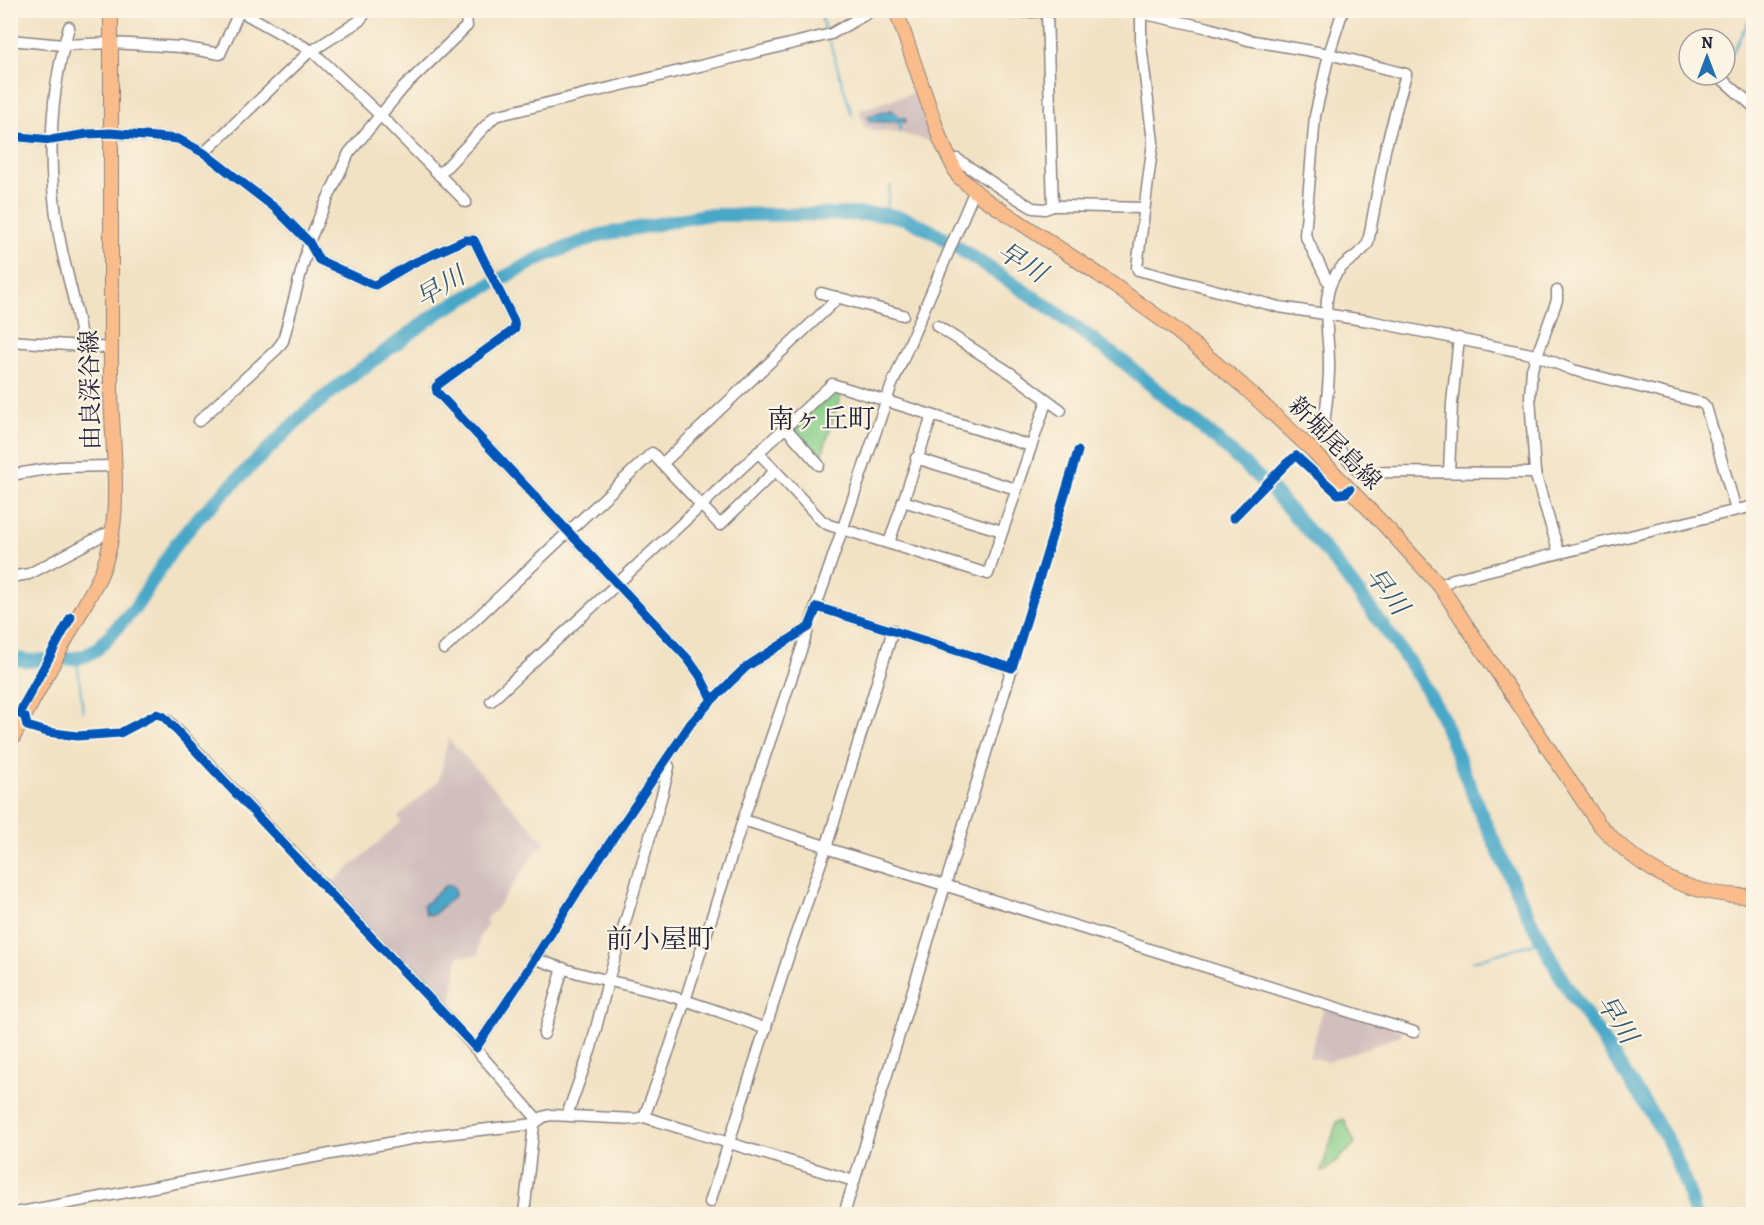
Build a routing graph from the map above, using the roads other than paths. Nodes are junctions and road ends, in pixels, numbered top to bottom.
1 (111, 10) edge
2 (368, 10) edge
3 (465, 10) edge
4 (873, 10) edge
5 (896, 10) edge
6 (1068, 10) edge
7 (1343, 10) edge
8 (240, 11) edge
9 (980, 11) edge
10 (1141, 12) edge
11 (1047, 13) junction
12 (69, 27) dead end
13 (10, 40) edge
14 (111, 43) junction
15 (63, 45) junction
16 (312, 51) junction
17 (1329, 54) junction
18 (1731, 87) edge
19 (1754, 107) edge
20 (380, 115) junction
21 (111, 133) junction
22 (10, 136) edge
23 (51, 140) junction
24 (204, 153) junction
25 (949, 160) junction
26 (439, 175) junction
27 (974, 192) junction
28 (466, 202) dead end
29 (1053, 206) junction
30 (1144, 208) junction
31 (309, 242) junction
32 (1331, 282) junction
33 (1557, 291) dead end
34 (821, 293) dead end
35 (837, 297) junction
36 (903, 315) dead end
37 (1327, 315) junction
38 (937, 326) dead end
39 (1459, 338) junction
40 (10, 341) edge
41 (82, 347) junction
42 (111, 348) junction
43 (1536, 355) junction
44 (1047, 400) junction
45 (887, 401) junction
46 (1061, 410) dead end
47 (932, 416) junction
48 (199, 421) dead end
49 (785, 427) junction
50 (1031, 446) junction
51 (758, 452) junction
52 (916, 458) junction
53 (662, 464) junction
54 (819, 465) dead end
55 (114, 466) junction
56 (776, 471) junction
57 (1449, 472) junction
58 (1535, 472) junction
59 (10, 475) edge
60 (1016, 489) junction
61 (903, 501) junction
62 (700, 506) junction
63 (1754, 506) edge
64 (1736, 510) junction
65 (843, 530) junction
66 (1002, 531) junction
67 (113, 532) junction
68 (569, 532) junction
69 (889, 543) junction
70 (1559, 553) junction
71 (10, 577) edge
72 (617, 585) junction
73 (1440, 586) junction
74 (817, 607) junction
75 (809, 627) junction
76 (893, 630) junction
77 (444, 649) dead end
78 (712, 700) junction
79 (491, 701) dead end
80 (167, 718) dead end
81 (10, 743) edge
82 (666, 760) junction
83 (743, 820) junction
84 (826, 848) junction
85 (946, 885) junction
86 (1754, 896) edge
87 (534, 958) junction
88 (562, 968) junction
89 (608, 981) junction
90 (685, 1000) junction
91 (766, 1029) junction
92 (1414, 1032) dead end
93 (543, 1034) dead end
94 (476, 1048) junction
95 (567, 1115) junction
96 (644, 1117) junction
97 (536, 1122) junction
98 (729, 1142) junction
99 (854, 1181) junction
100 (710, 1202) dead end
101 (10, 1214) edge
102 (524, 1215) edge
103 (844, 1215) edge

1 - 14 main road, 由良深谷線
2 - 16 street
3 - 20 street
4 - 26 street
5 - 25 main road, 新堀尾島線
6 - 11 street
7 - 17 street
8 - 14 street
8 - 16 street
9 - 11 street
10 - 17 street
10 - 30 street
11 - 29 street
12 - 15 street
13 - 15 street
14 - 15 street
14 - 21 main road, 由良深谷線
15 - 23 street
16 - 20 street
16 - 24 street
17 - 32 street
17 - 32 street
18 - 19 street
20 - 26 street
20 - 31 street
21 - 23 street
21 - 24 street
21 - 42 main road, 由良深谷線
22 - 23 street
23 - 41 street
24 - 31 street
25 - 27 main road, 新堀尾島線
25 - 29 street
26 - 28 street
27 - 45 street
27 - 73 main road, 新堀尾島線
29 - 30 street
30 - 37 street
31 - 48 street
31 - 68 street
32 - 37 street
33 - 43 street
34 - 35 street
35 - 36 street
35 - 53 street
37 - 39 street
37 - 57 street
38 - 44 street
39 - 43 street
39 - 57 street
40 - 41 street
41 - 42 street
42 - 55 main road, 由良深谷線
43 - 58 street
43 - 64 street
44 - 46 street
44 - 50 street
45 - 47 street
45 - 49 street
45 - 65 street
47 - 50 street
47 - 52 street
49 - 51 street
49 - 54 street
50 - 60 street
51 - 56 street
51 - 62 street
52 - 60 street
52 - 61 street
53 - 62 street
53 - 68 street
55 - 59 street
55 - 67 main road, 由良深谷線
56 - 62 street
56 - 65 street
57 - 58 street
58 - 70 street
60 - 66 street
61 - 66 street
61 - 69 street
62 - 72 street
63 - 64 street
64 - 70 street
65 - 69 street
65 - 74 street
66 - 69 street
67 - 71 street
67 - 81 main road, 由良深谷線
68 - 72 street
68 - 77 street
70 - 73 street
72 - 78 street
72 - 79 street
73 - 86 main road, 新堀尾島線
74 - 75 street
74 - 76 street
75 - 78 street
75 - 83 street
76 - 84 street
76 - 85 street
78 - 82 street
80 - 94 street
82 - 87 street
82 - 89 street
83 - 84 street
83 - 90 street
84 - 85 street
84 - 91 street
85 - 92 street
85 - 99 street
87 - 88 street
87 - 94 street
88 - 89 street
88 - 93 street
89 - 90 street
89 - 95 street
90 - 91 street
90 - 96 street
91 - 98 street
94 - 97 street
95 - 96 street
95 - 97 street
96 - 98 street
97 - 101 street
97 - 102 street
98 - 99 street
98 - 100 street
99 - 103 street

